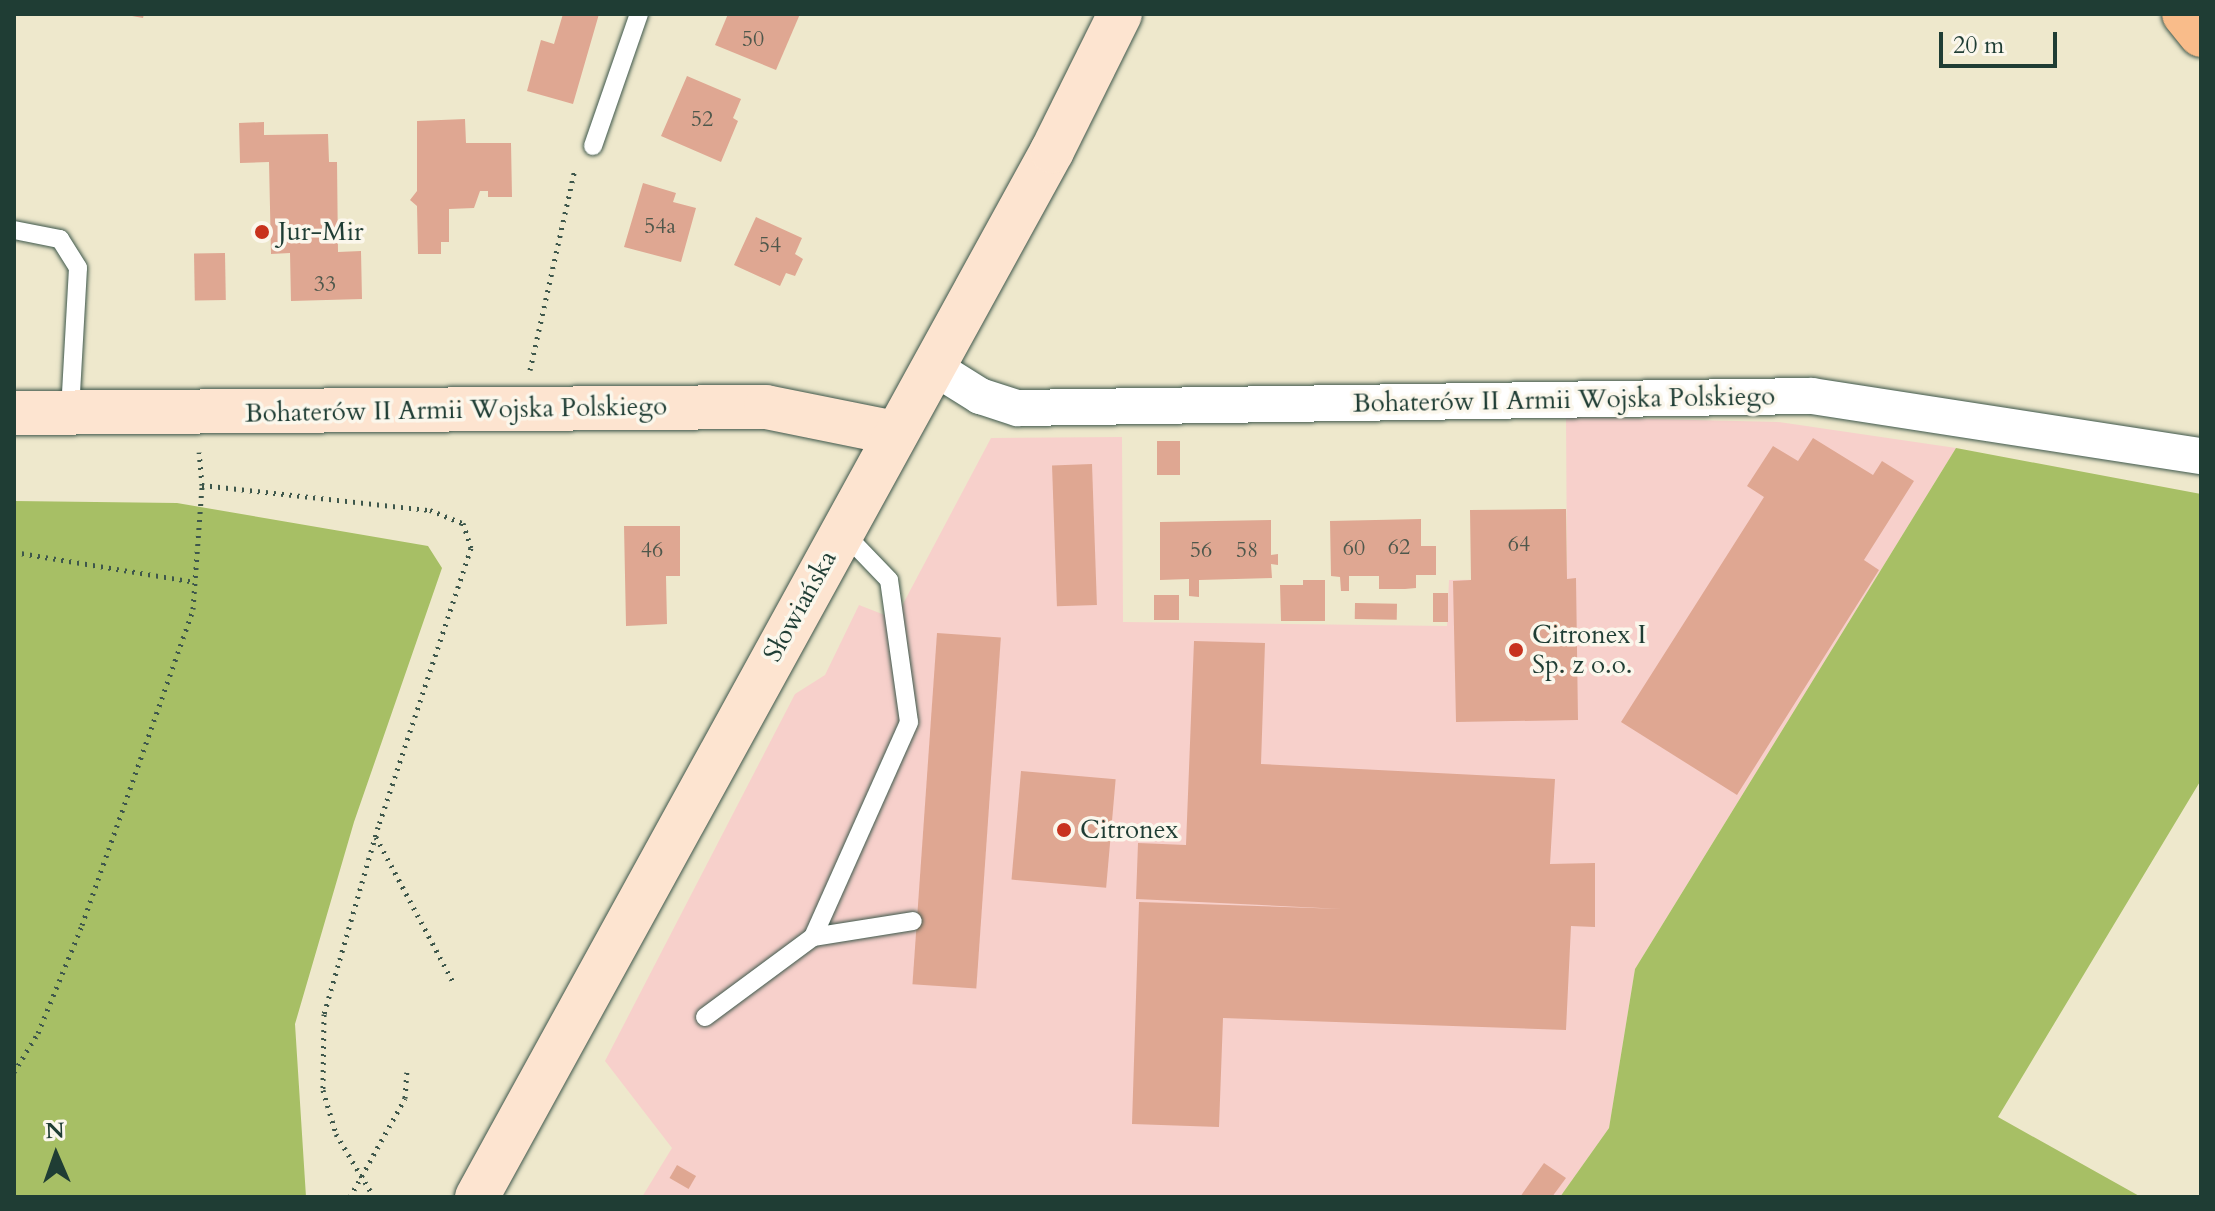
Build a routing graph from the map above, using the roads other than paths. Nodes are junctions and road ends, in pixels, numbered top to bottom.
1 (639, 14) edge
2 (1120, 14) edge
3 (2184, 14) edge
4 (2201, 35) edge
5 (593, 146) road end
6 (14, 230) edge
7 (932, 366) junction
8 (14, 413) edge
9 (70, 415) junction
10 (895, 433) junction
11 (2201, 456) edge
12 (841, 531) junction
13 (913, 921) dead end
14 (813, 937) junction
15 (705, 1017) dead end
16 (477, 1197) edge

1 - 5 lane
2 - 7 street, Słowiańska
3 - 4 main road
6 - 9 lane
7 - 10 street, Słowiańska
7 - 11 street, Bohaterów II Armii Wojska Polskiego
8 - 9 street, Bohaterów II Armii Wojska Polskiego
9 - 10 street, Bohaterów II Armii Wojska Polskiego
10 - 12 street, Słowiańska
12 - 14 lane
12 - 16 street, Słowiańska
13 - 14 lane
14 - 15 lane

